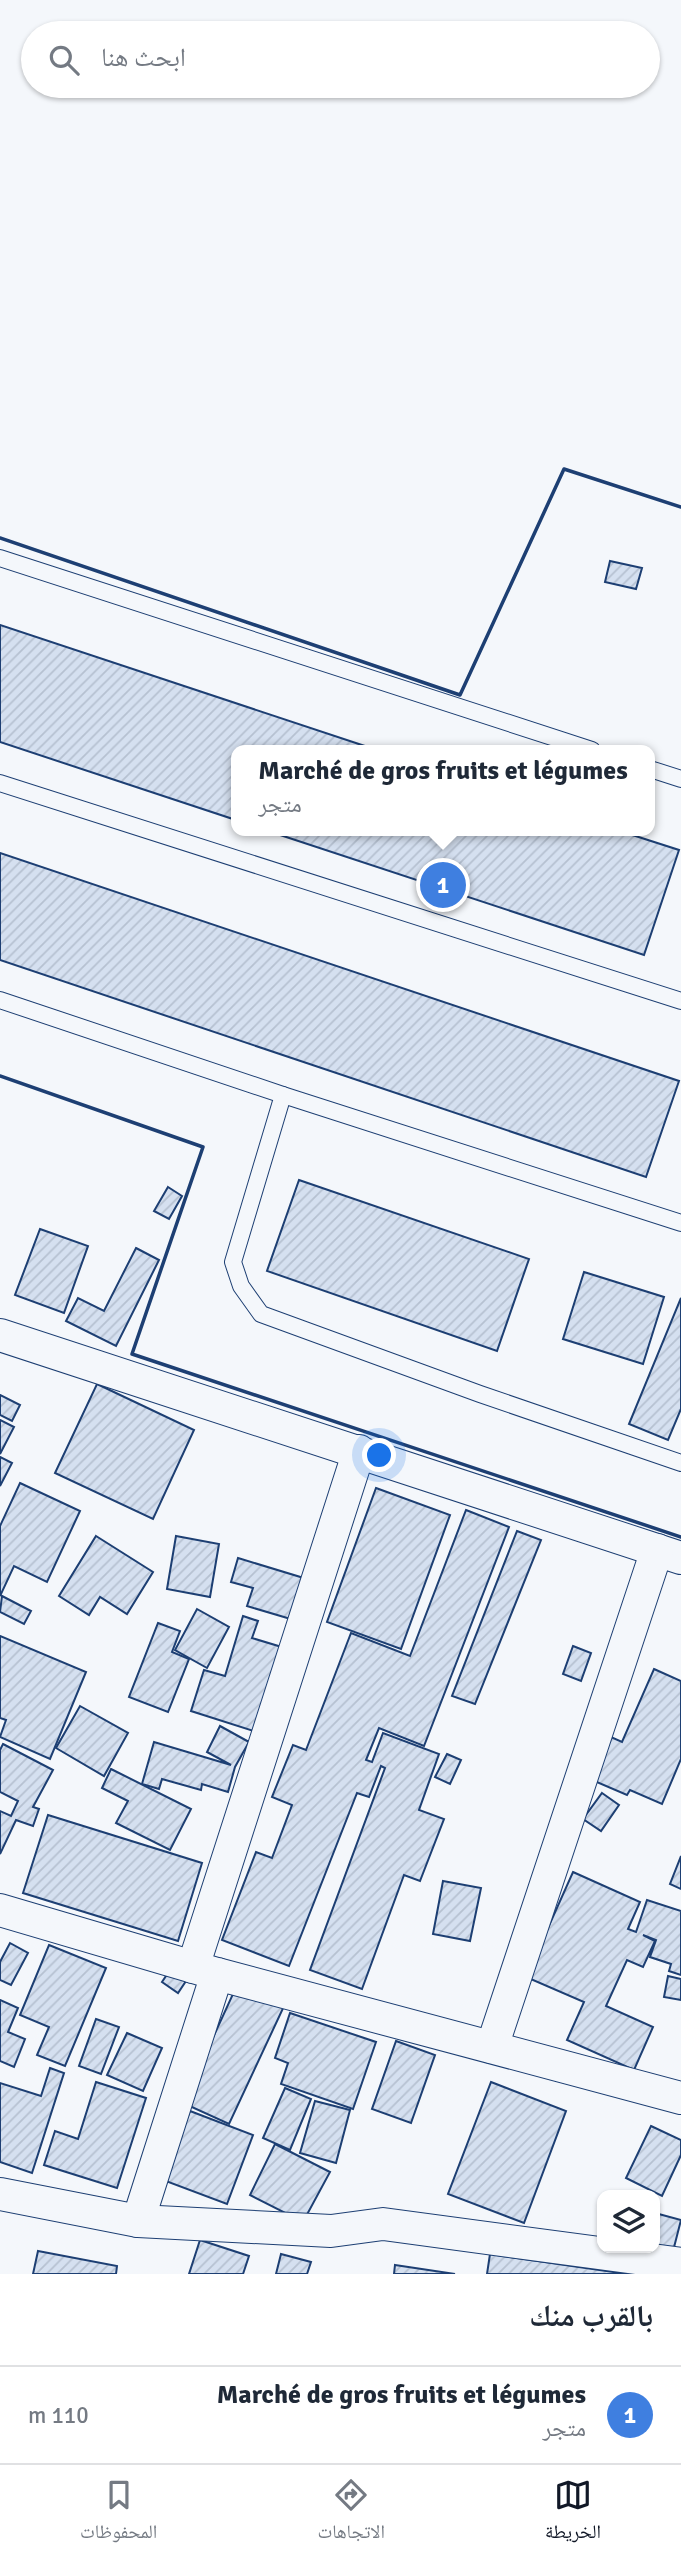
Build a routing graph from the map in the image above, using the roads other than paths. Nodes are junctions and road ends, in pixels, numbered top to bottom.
1 (0, 558) edge
2 (577, 745) edge
3 (655, 771) edge
4 (681, 779) edge
5 (0, 783) edge
6 (0, 1000) edge
7 (681, 1001) edge
8 (283, 1095) junction
9 (681, 1223) edge
10 (0, 1335) edge
11 (359, 1451) junction
12 (681, 1463) edge
13 (669, 1554) edge
14 (0, 1910) edge
15 (205, 1971) junction
16 (492, 2047) junction
17 (681, 2098) edge
18 (0, 2194) edge
19 (138, 2221) junction
20 (681, 2264) edge

1 - 2 lane
3 - 4 lane
5 - 7 lane
6 - 8 lane
8 - 9 lane
8 - 12 lane
10 - 11 street
11 - 13 street
11 - 15 street
13 - 16 street
14 - 15 street
15 - 16 street
15 - 19 street
16 - 17 street
18 - 19 street
19 - 20 street

